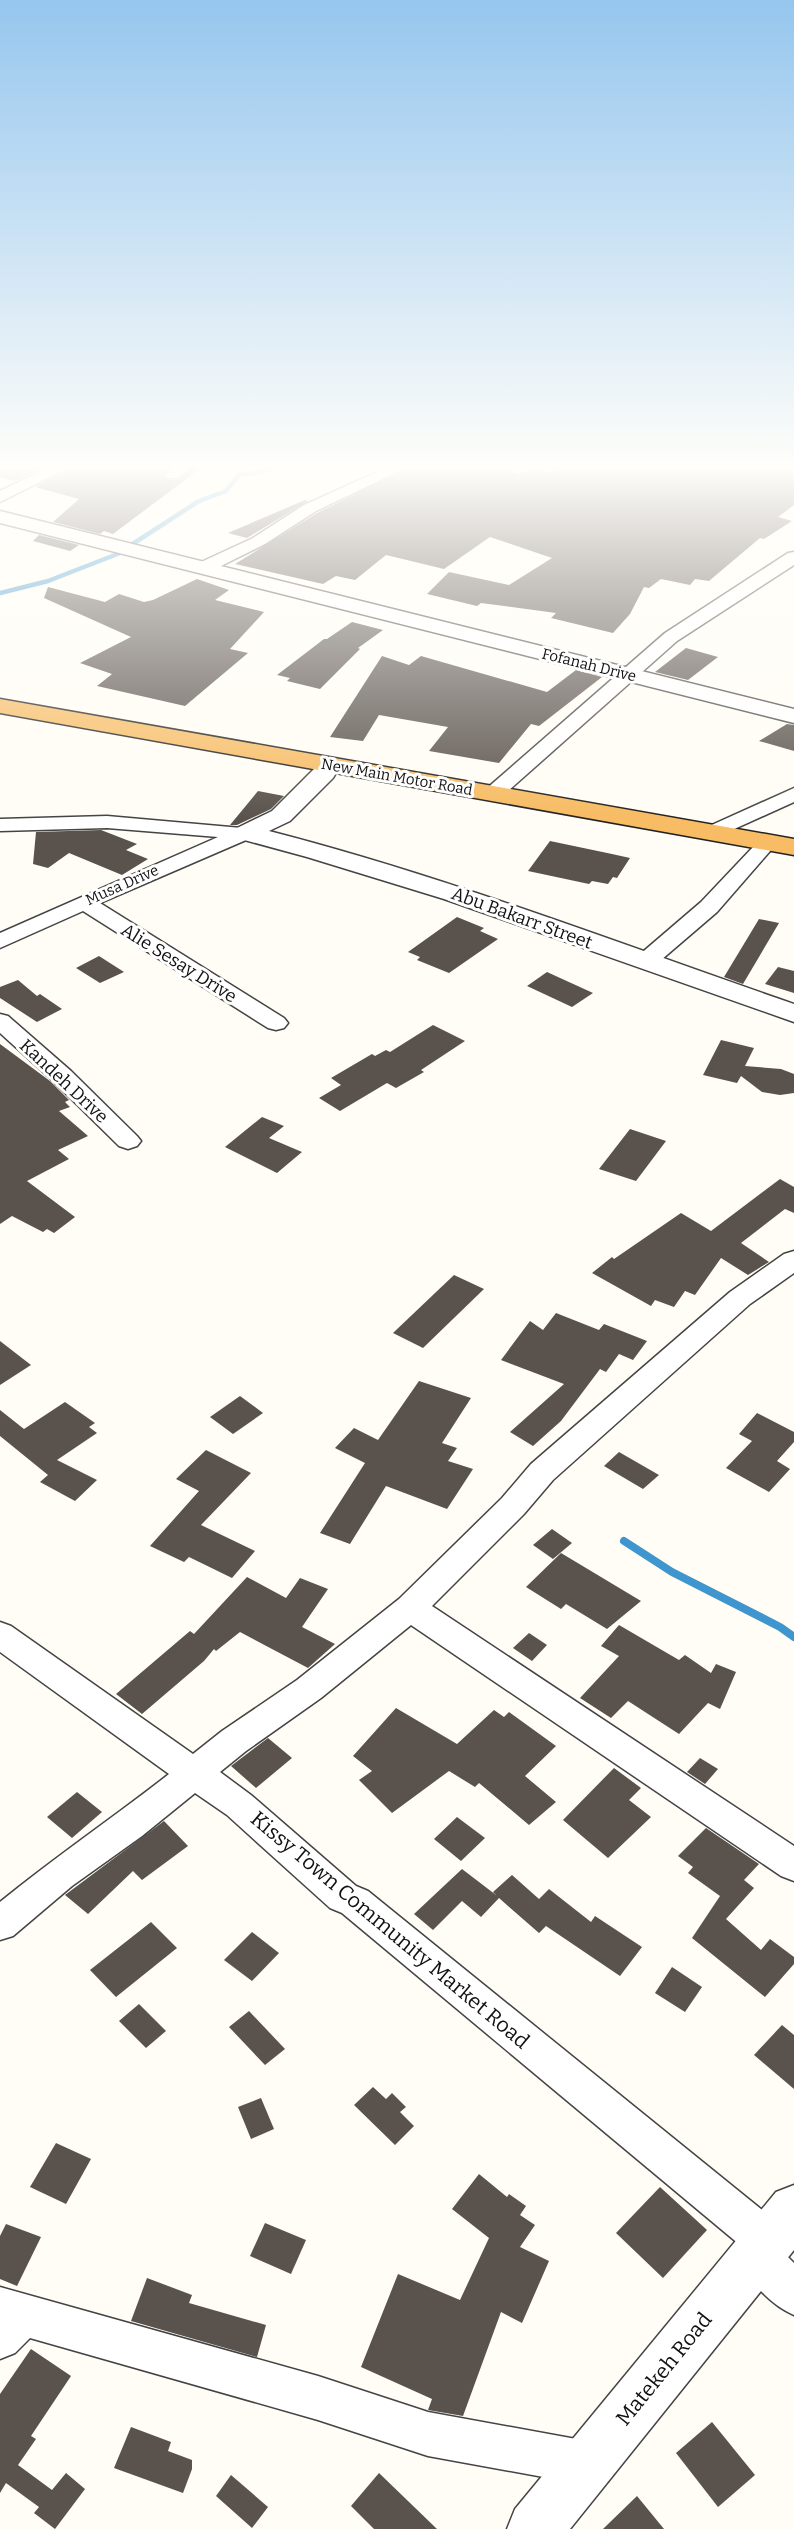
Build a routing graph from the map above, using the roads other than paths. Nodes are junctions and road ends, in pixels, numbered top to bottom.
1 (268, 583) edge
2 (757, 583) edge
3 (625, 674) junction
4 (0, 706) edge
5 (0, 715) edge
6 (794, 716) edge
7 (324, 773) junction
8 (492, 794) junction
9 (794, 794) edge
10 (0, 825) edge
11 (712, 832) junction
12 (246, 833) junction
13 (794, 847) edge
14 (761, 850) junction
15 (794, 855) edge
16 (84, 902) junction
17 (0, 941) edge
18 (646, 961) junction
19 (794, 1013) edge
20 (0, 1021) edge
21 (276, 1023) dead end
22 (128, 1141) dead end
23 (794, 1260) edge
24 (410, 1608) junction
25 (0, 1635) edge
26 (192, 1772) junction
27 (794, 1864) edge
28 (0, 1924) edge
29 (773, 2235) edge
30 (794, 2294) edge
31 (8, 2321) edge
32 (587, 2463) junction
33 (535, 2529) edge

1 - 3 street, Fofanah Drive
2 - 3 street
3 - 6 street, Fofanah Drive
3 - 8 street
4 - 8 highway, New Main Motor Road
5 - 7 highway, New Main Motor Road
7 - 12 street
7 - 14 highway, New Main Motor Road
8 - 11 highway, New Main Motor Road
9 - 11 street
10 - 12 street
11 - 13 highway, New Main Motor Road
12 - 16 street, Musa Drive
12 - 18 street, Abu Bakarr Street
14 - 15 highway, New Main Motor Road
14 - 18 street
16 - 17 street, Musa Drive
16 - 21 street, Alie Sesay Drive
18 - 19 street, Abu Bakarr Street
20 - 22 street, Kandeh Drive
23 - 24 street
24 - 26 street
24 - 27 street
25 - 26 street, Kissy Town Community Market Road
26 - 28 street
26 - 29 street, Kissy Town Community Market Road
29 - 30 street, Kissy Town Community Market Road
29 - 32 street, Matekeh Road
31 - 32 street
32 - 33 street, Matekeh Road

